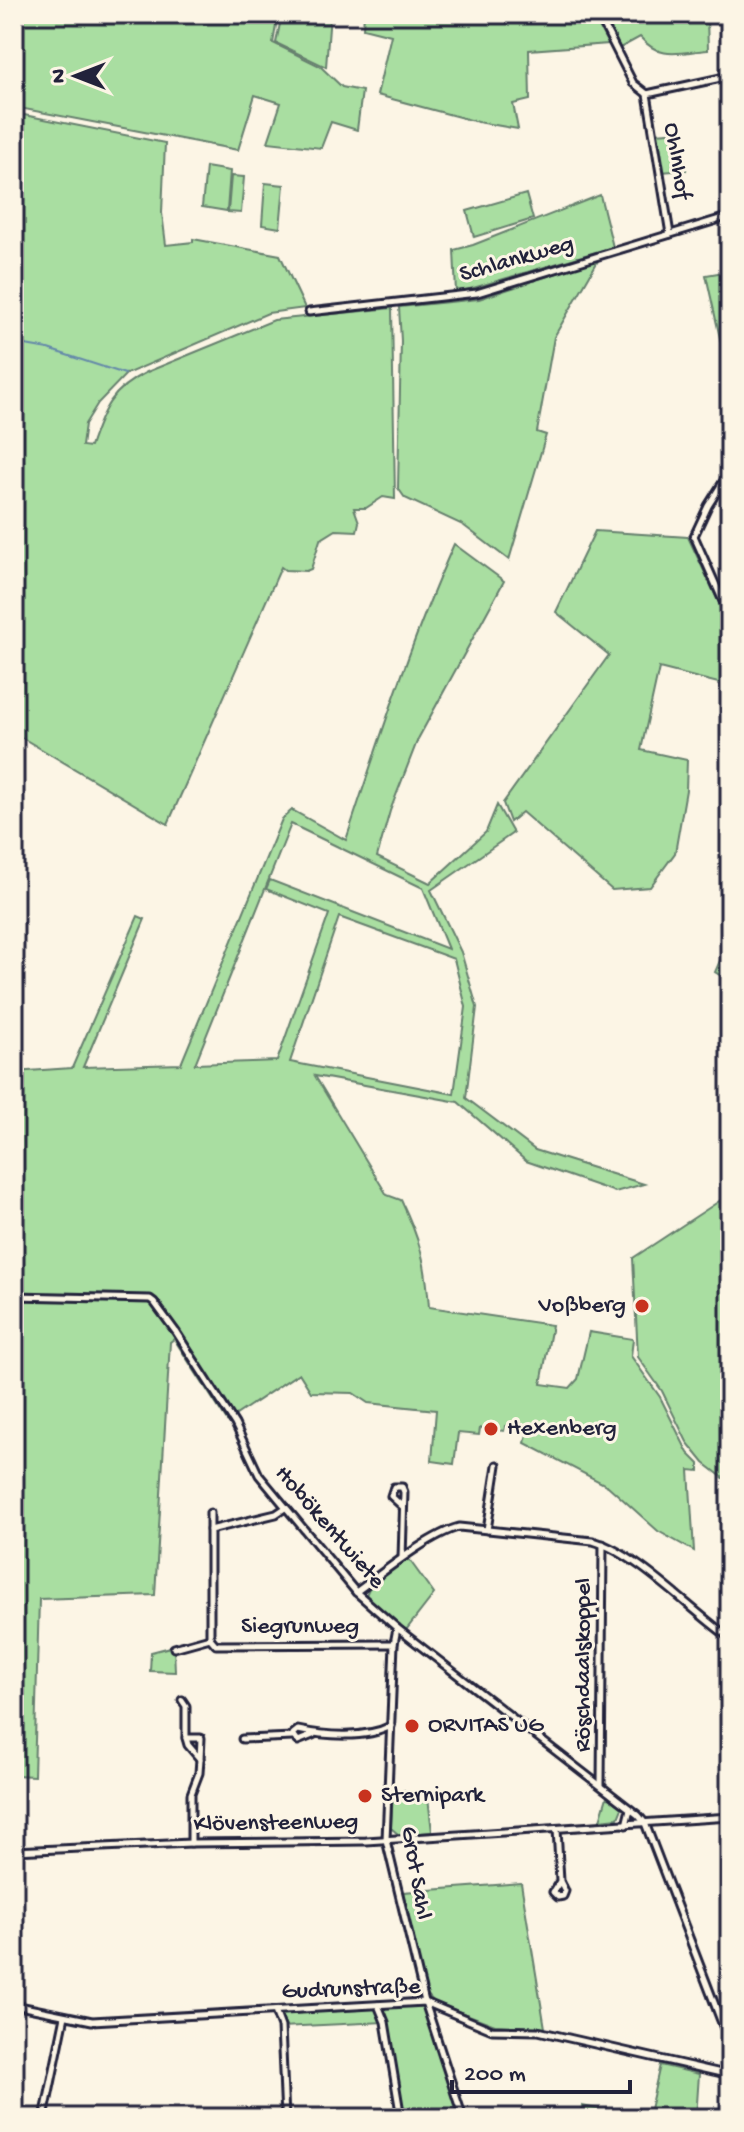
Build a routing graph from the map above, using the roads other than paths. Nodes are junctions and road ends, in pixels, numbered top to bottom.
1 (598, 14) edge
2 (730, 76) edge
3 (647, 94) junction
4 (730, 216) edge
5 (670, 234) junction
6 (309, 312) dead end
7 (730, 471) edge
8 (730, 617) edge
9 (14, 1296) edge
10 (497, 1465) dead end
11 (403, 1507) dead end
12 (285, 1508) junction
13 (210, 1513) dead end
14 (210, 1530) junction
15 (487, 1530) junction
16 (603, 1544) junction
17 (402, 1559) junction
18 (356, 1592) junction
19 (397, 1628) junction
20 (210, 1638) junction
21 (730, 1638) edge
22 (394, 1644) junction
23 (174, 1648) dead end
24 (182, 1700) dead end
25 (392, 1726) junction
26 (379, 1733) junction
27 (186, 1738) junction
28 (242, 1739) dead end
29 (391, 1740) junction
30 (200, 1759) junction
31 (601, 1786) junction
32 (630, 1809) junction
33 (730, 1817) edge
34 (645, 1823) junction
35 (626, 1825) junction
36 (557, 1829) junction
37 (386, 1840) junction
38 (191, 1843) junction
39 (14, 1851) edge
40 (560, 1881) dead end
41 (425, 2002) junction
42 (14, 2005) edge
43 (378, 2005) junction
44 (275, 2011) junction
45 (65, 2016) junction
46 (730, 2044) edge
47 (730, 2075) edge
48 (44, 2118) edge
49 (285, 2118) edge
50 (401, 2118) edge
51 (463, 2118) edge

1 - 3 street
2 - 3 street
3 - 5 street, Ohlnhof
4 - 5 street, Schlankweg
5 - 6 street, Schlankweg
7 - 8 street
9 - 12 street, Hobökentwiete
10 - 15 street
11 - 17 street
12 - 14 street
12 - 18 street, Hobökentwiete
13 - 14 street, Siegrunweg
14 - 20 street, Siegrunweg
15 - 16 street
15 - 17 street
16 - 21 street
16 - 31 street, Röschdaalskoppel
17 - 18 street
18 - 19 street, Hobökentwiete
19 - 22 street, Grot Sahl
19 - 31 street, Hobökentwiete
20 - 22 street, Siegrunweg
20 - 23 street, Siegrunweg
22 - 25 street, Grot Sahl
24 - 27 street
25 - 26 street
25 - 29 street, Grot Sahl
26 - 28 street
26 - 29 street
27 - 30 street
27 - 30 street
29 - 37 street, Grot Sahl
30 - 38 street
31 - 32 street, Hobökentwiete
32 - 34 street, Hobökentwiete
32 - 35 street
33 - 34 street, Klövensteenweg
34 - 35 street, Klövensteenweg
34 - 46 street
35 - 36 street, Klövensteenweg
36 - 37 street, Klövensteenweg
36 - 40 street
37 - 38 street, Klövensteenweg
37 - 41 street, Grot Sahl
38 - 39 street, Klövensteenweg
41 - 43 street, Gudrunstraße
41 - 47 street, Gudrunstraße
41 - 51 street, Grot Sahl
42 - 45 street, Gudrunstraße
43 - 44 street, Gudrunstraße
43 - 50 street
44 - 45 street, Gudrunstraße
44 - 49 street
45 - 48 street

